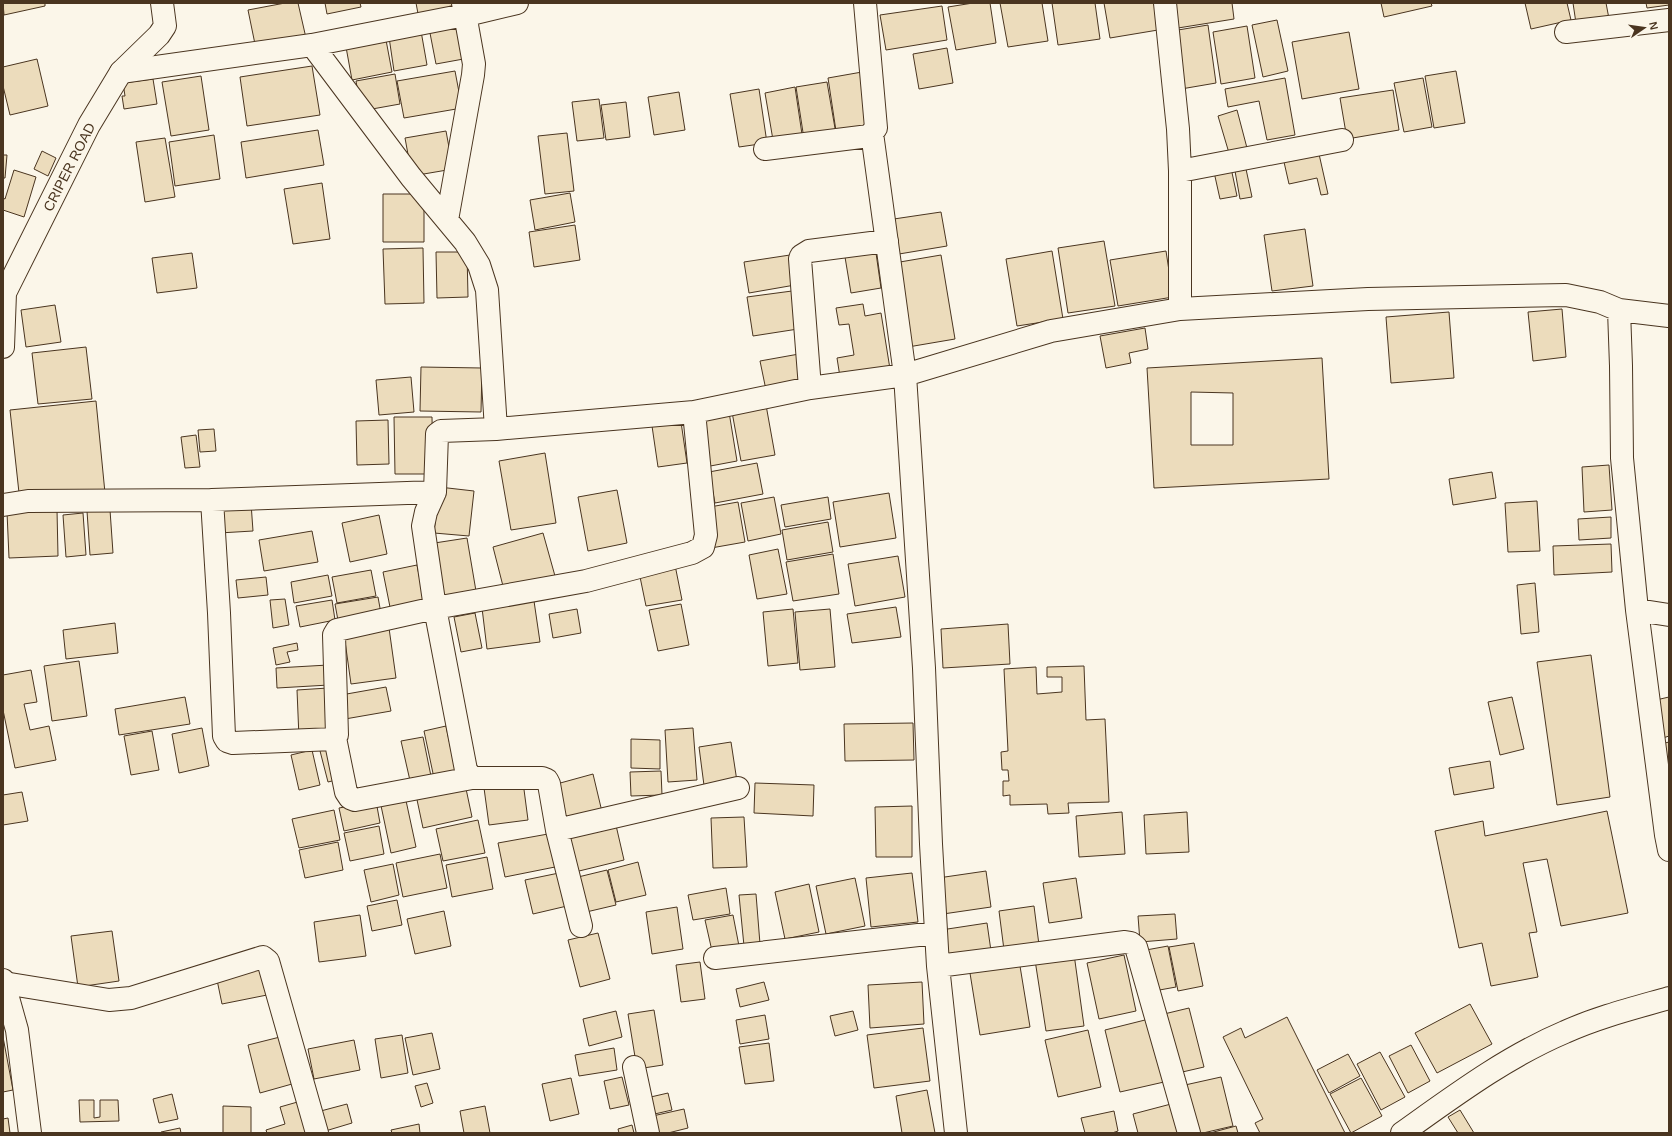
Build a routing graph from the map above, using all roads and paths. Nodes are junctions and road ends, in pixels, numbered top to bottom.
1 (162, 3) edge
2 (518, 3) edge
3 (869, 3) edge
4 (1164, 3) edge
5 (465, 9) edge
6 (1669, 20) edge
7 (1566, 32) dead end
8 (312, 45) junction
9 (121, 72) junction
10 (872, 133) junction
11 (1342, 140) dead end
12 (765, 149) dead end
13 (1180, 171) junction
14 (447, 220) junction
15 (887, 241) junction
16 (4, 292) edge
17 (1180, 309) junction
18 (1618, 310) junction
19 (1669, 316) edge
20 (3, 347) edge
21 (905, 375) junction
22 (810, 388) junction
23 (694, 412) junction
24 (496, 429) junction
25 (435, 492) junction
26 (212, 500) junction
27 (3, 505) edge
28 (435, 608) junction
29 (1637, 610) junction
30 (1669, 615) edge
31 (335, 738) junction
32 (472, 778) junction
33 (738, 788) dead end
34 (557, 830) junction
35 (1668, 840) edge
36 (581, 926) dead end
37 (936, 933) junction
38 (715, 958) dead end
39 (938, 966) junction
40 (4, 982) edge
41 (1669, 998) edge
42 (634, 1066) dead end
43 (30, 1133) edge
44 (317, 1133) edge
45 (648, 1133) edge
46 (956, 1133) edge
47 (1189, 1133) edge
48 (1402, 1133) edge

1 - 9 street, CRIPER ROAD
2 - 5 street
3 - 10 street
4 - 13 street
5 - 8 street
5 - 14 street
6 - 7 street
8 - 9 street
8 - 14 street
9 - 16 street, CRIPER ROAD
10 - 12 street
10 - 15 street
11 - 13 street
13 - 17 street
14 - 24 street
15 - 21 street
15 - 22 street
16 - 20 street, CRIPER ROAD
17 - 18 street
17 - 21 street
18 - 19 street
18 - 29 street
21 - 22 street
21 - 37 street
22 - 23 street
23 - 24 street
23 - 28 street
24 - 25 street
25 - 26 street
25 - 28 street
26 - 27 street
26 - 31 street
28 - 31 street
28 - 32 street
29 - 30 street
29 - 35 street
31 - 32 street
32 - 34 street
33 - 34 street
34 - 36 street
37 - 38 street
37 - 39 street
39 - 46 street
39 - 47 street
40 - 43 street
40 - 44 street
41 - 48 street
42 - 45 street

